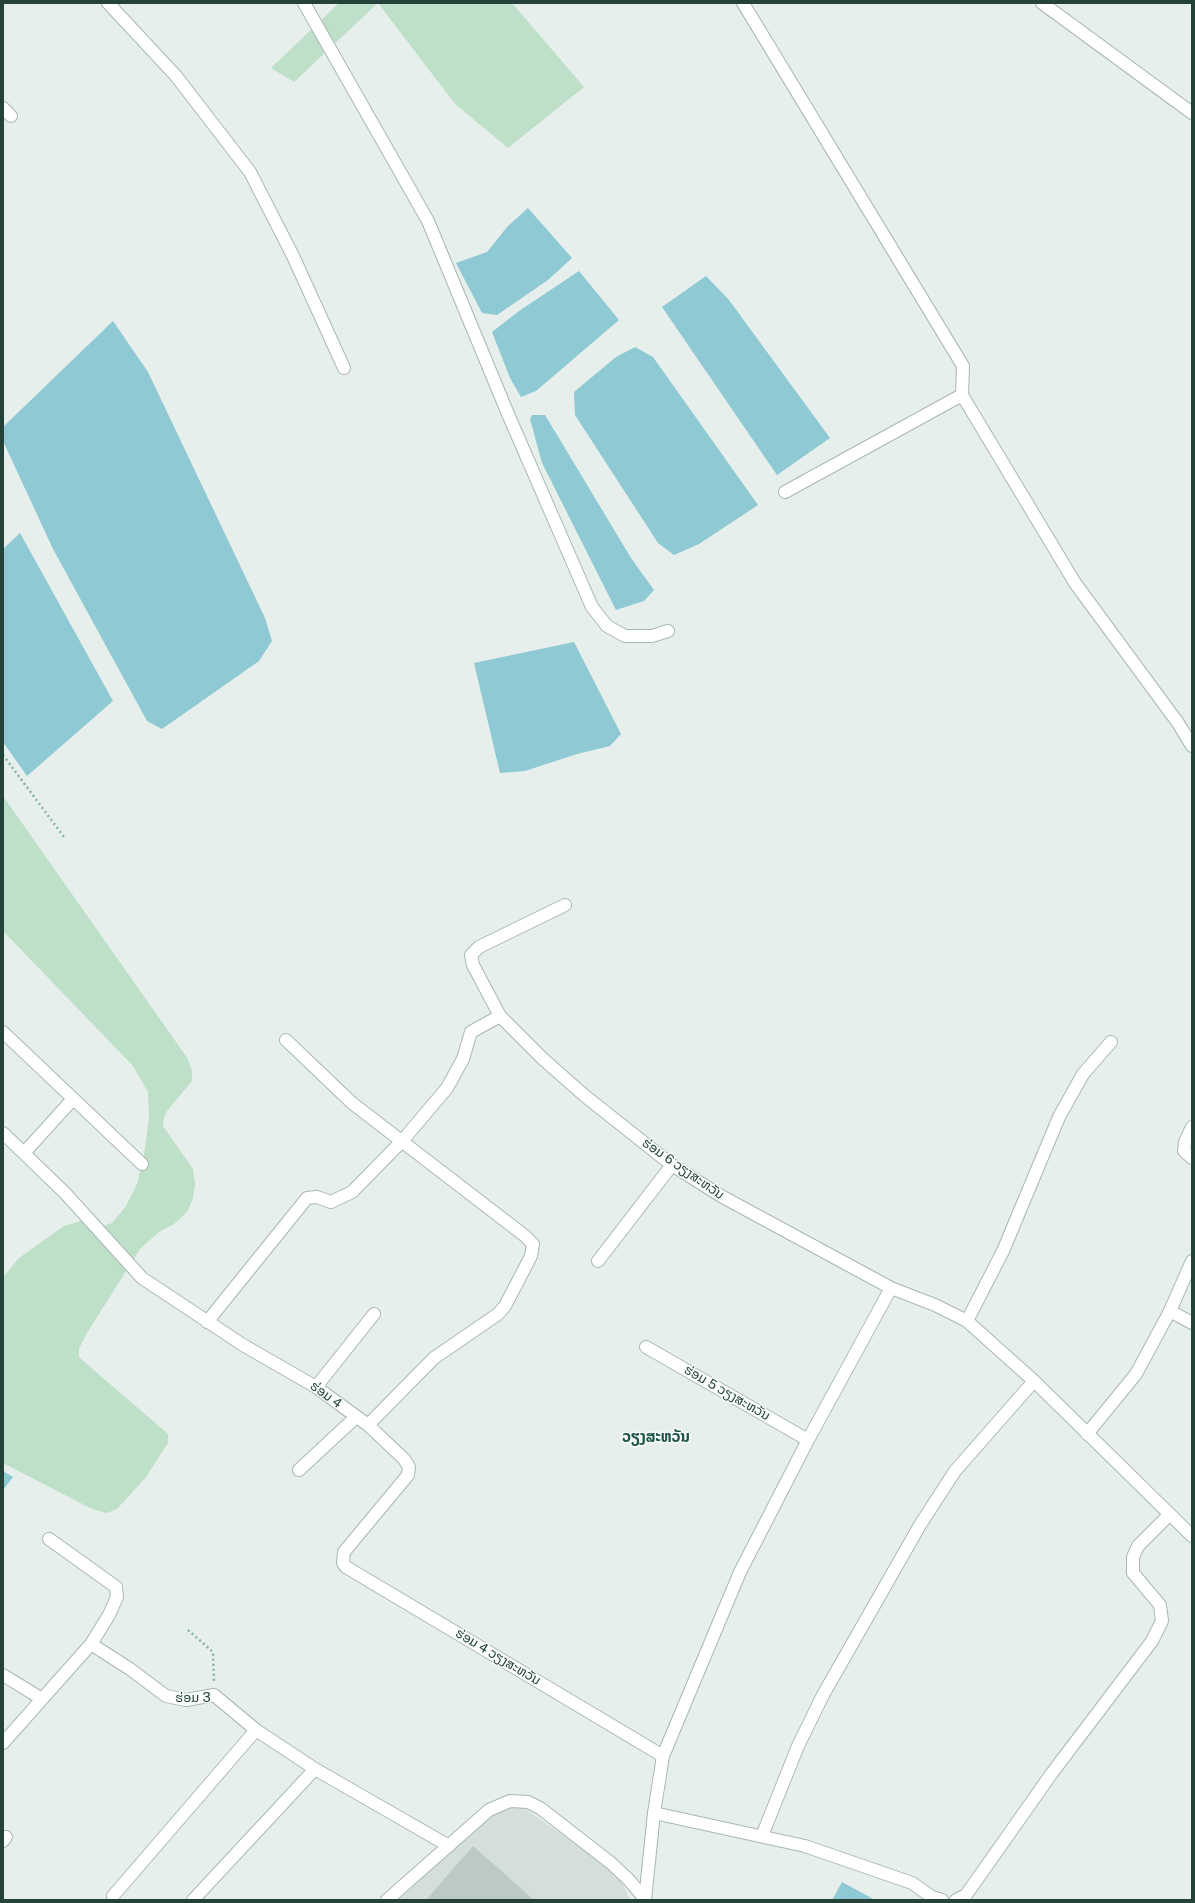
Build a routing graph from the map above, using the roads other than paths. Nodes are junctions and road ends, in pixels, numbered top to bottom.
1 (108, 3) edge
2 (304, 3) edge
3 (743, 3) edge
4 (1042, 3) edge
5 (1192, 113) edge
6 (344, 368) dead end
7 (962, 395) junction
8 (785, 492) dead end
9 (668, 630) dead end
10 (1192, 746) edge
11 (565, 905) dead end
12 (500, 1016) junction
13 (3, 1032) edge
14 (286, 1040) dead end
15 (1111, 1042) dead end
16 (73, 1098) junction
17 (1192, 1126) edge
18 (3, 1133) edge
19 (403, 1140) junction
20 (24, 1153) junction
21 (1192, 1158) edge
22 (142, 1164) dead end
23 (672, 1165) junction
24 (598, 1261) dead end
25 (1192, 1261) edge
26 (891, 1288) junction
27 (1170, 1311) junction
28 (374, 1314) dead end
29 (967, 1321) junction
30 (207, 1322) junction
31 (1192, 1323) edge
32 (646, 1347) dead end
33 (1034, 1382) junction
34 (316, 1387) junction
35 (356, 1417) junction
36 (368, 1425) junction
37 (1087, 1434) junction
38 (808, 1440) junction
39 (299, 1470) dead end
40 (1169, 1515) junction
41 (1192, 1536) edge
42 (49, 1539) dead end
43 (344, 1552) joint
44 (91, 1644) junction
45 (3, 1675) edge
46 (42, 1699) junction
47 (256, 1730) junction
48 (3, 1743) edge
49 (663, 1756) junction
50 (315, 1769) junction
51 (654, 1813) junction
52 (762, 1836) junction
53 (449, 1846) junction
54 (113, 1896) dead end
55 (645, 1899) edge
56 (193, 1900) edge
57 (387, 1900) edge
58 (942, 1900) edge
59 (956, 1900) edge

1 - 6 street
2 - 9 street
3 - 7 street
4 - 5 street
7 - 8 street
7 - 10 street
11 - 12 street, ຮ່ອມ 6 ວຽງສະຫວັນ
12 - 19 street
12 - 23 street, ຮ່ອມ 6 ວຽງສະຫວັນ
13 - 16 street
14 - 19 street
15 - 29 street
16 - 20 street
16 - 22 street
17 - 21 street
18 - 20 street, ຮ່ອມ 4
19 - 30 street
19 - 36 street
20 - 30 street, ຮ່ອມ 4
23 - 24 street
23 - 26 street, ຮ່ອມ 6 ວຽງສະຫວັນ
25 - 27 street
26 - 29 street, ຮ່ອມ 6 ວຽງສະຫວັນ
26 - 38 street
27 - 31 street
27 - 37 street
28 - 34 street
29 - 33 street, ຮ່ອມ 6 ວຽງສະຫວັນ
30 - 34 street, ຮ່ອມ 4
32 - 38 street, ຮ່ອມ 5 ວຽງສະຫວັນ
33 - 37 street, ຮ່ອມ 6 ວຽງສະຫວັນ
33 - 52 street
34 - 35 street, ຮ່ອມ 4
35 - 36 street, ຮ່ອມ 4
35 - 39 street
36 - 43 street, ຮ່ອມ 4
37 - 40 street, ຮ່ອມ 6 ວຽງສະຫວັນ
38 - 49 street
40 - 41 street, ຮ່ອມ 6 ວຽງສະຫວັນ
40 - 59 street
42 - 44 street
43 - 49 street, ຮ່ອມ 4 ວຽງສະຫວັນ
44 - 46 street
44 - 47 street, ຮ່ອມ 3
45 - 46 street
46 - 48 street
47 - 50 street, ຮ່ອມ 3
47 - 54 street
49 - 51 street
50 - 53 street, ຮ່ອມ 3
50 - 56 street
51 - 52 street
51 - 55 street
52 - 58 street
53 - 55 street
53 - 57 street

